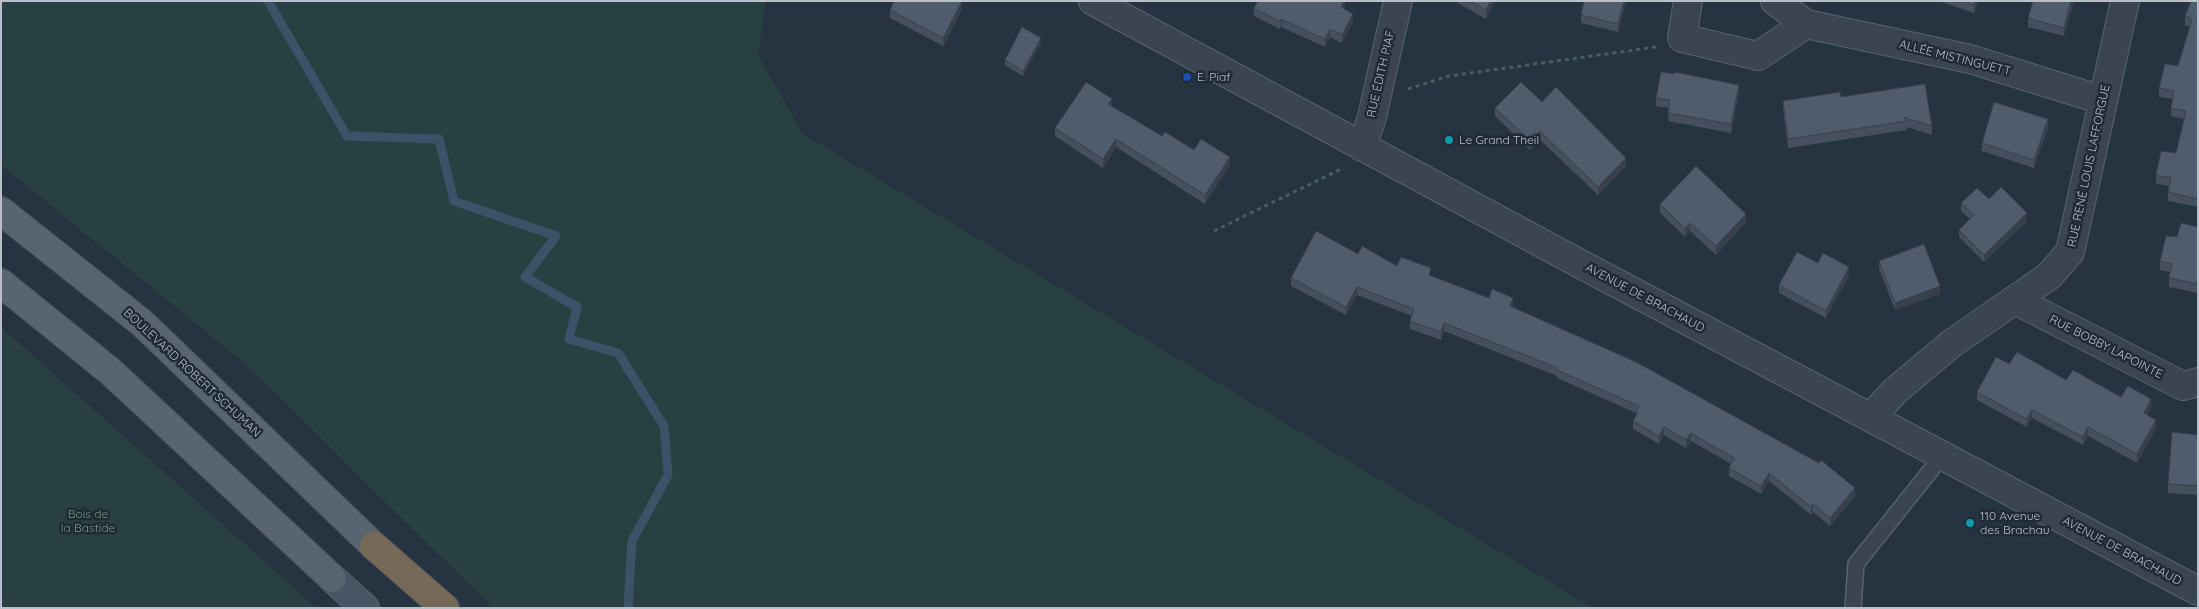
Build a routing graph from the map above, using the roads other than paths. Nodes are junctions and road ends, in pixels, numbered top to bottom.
1 (1093, 1) edge
2 (1398, 1) edge
3 (1688, 1) edge
4 (1775, 1) edge
5 (2125, 1) edge
6 (1806, 24) junction
7 (2102, 100) junction
8 (1362, 147) junction
9 (1, 211) edge
10 (1, 283) edge
11 (2015, 300) junction
12 (2198, 382) edge
13 (1871, 417) junction
14 (1943, 455) junction
15 (374, 546) junction
16 (332, 578) joint
17 (2198, 591) edge
18 (364, 608) edge
19 (436, 608) edge
20 (445, 608) edge
21 (1853, 608) edge

1 - 8 street, AVENUE DE BRACHAUD
2 - 8 street, RUE ÉDITH PIAF
3 - 6 street
4 - 6 street, ALLÉE MISTINGUETT
5 - 7 street, RUE RENÉ LOUIS LAFFORGUE
6 - 7 street, ALLÉE MISTINGUETT
7 - 11 street, RUE RENÉ LOUIS LAFFORGUE
8 - 13 street, AVENUE DE BRACHAUD
9 - 15 main road, BOULEVARD ROBERT SCHUMAN
10 - 16 main road
11 - 12 street, RUE BOBBY LAPOINTE
11 - 13 street, RUE RENÉ LOUIS LAFFORGUE
13 - 14 street, AVENUE DE BRACHAUD
14 - 17 street, AVENUE DE BRACHAUD
14 - 21 lane
15 - 19 street
15 - 20 highway
16 - 18 street

